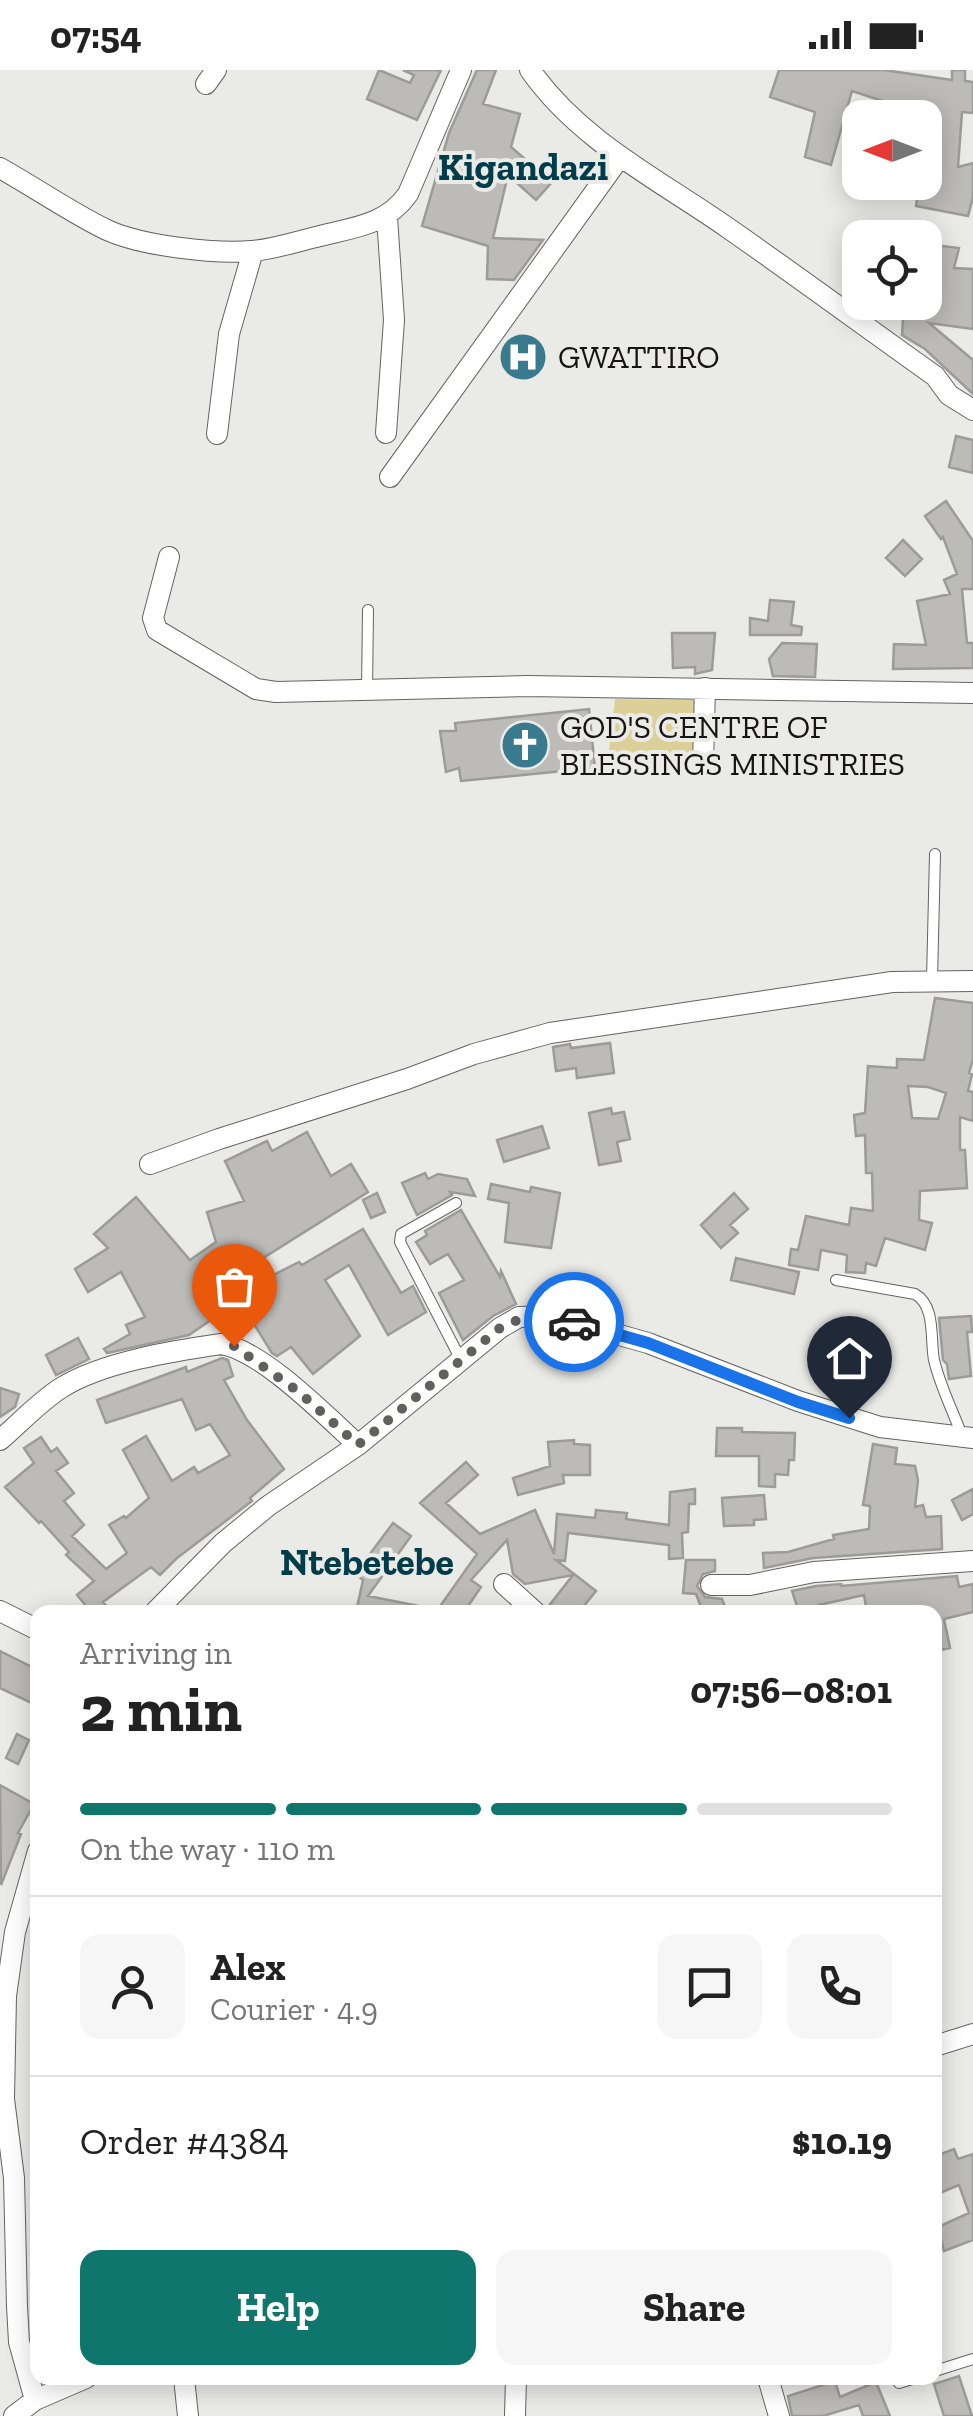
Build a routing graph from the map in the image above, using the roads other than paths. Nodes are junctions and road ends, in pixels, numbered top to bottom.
1 (461, 70) edge
2 (530, 70) edge
3 (620, 158) junction
4 (0, 168) edge
5 (387, 216) junction
6 (254, 251) junction
7 (973, 410) edge
8 (386, 433) dead end
9 (217, 434) dead end
10 (390, 477) dead end
11 (169, 557) dead end
12 (368, 610) dead end
13 (704, 688) junction
14 (367, 690) junction
15 (973, 692) edge
16 (704, 764) dead end
17 (935, 854) dead end
18 (932, 980) junction
19 (973, 981) edge
20 (150, 1164) dead end
21 (456, 1203) dead end
22 (836, 1280) dead end
23 (461, 1360) junction
24 (968, 1437) edge
25 (0, 1440) edge
26 (358, 1445) junction
27 (973, 1561) edge
28 (504, 1584) dead end
29 (711, 1585) dead end
30 (162, 1605) edge
31 (527, 1605) edge
32 (0, 1611) edge
33 (30, 1626) edge
34 (30, 1879) edge
35 (3, 1995) edge
36 (973, 2034) edge
37 (942, 2044) edge
38 (973, 2360) edge
39 (942, 2370) edge
40 (30, 2382) edge
41 (31, 2385) edge
42 (70, 2385) edge
43 (185, 2385) edge
44 (516, 2385) edge
45 (770, 2385) edge
46 (35, 2400) junction
47 (14, 2416) edge
48 (188, 2416) edge
49 (515, 2416) edge
50 (779, 2416) edge

1 - 5 street
2 - 3 street
3 - 7 street
3 - 10 street
4 - 6 street
5 - 6 street
5 - 8 street
6 - 9 street
11 - 14 street
12 - 14 lane
13 - 14 street
13 - 15 street
13 - 16 street
17 - 18 lane
18 - 19 street
18 - 20 street
21 - 23 lane
22 - 24 lane
23 - 24 street
23 - 26 street
25 - 26 street
26 - 30 street
27 - 29 street
28 - 31 street
32 - 33 street
34 - 35 street
35 - 40 street
36 - 37 street
38 - 39 lane
41 - 46 street
42 - 46 street
43 - 48 street
44 - 49 street
45 - 50 street
46 - 47 street

